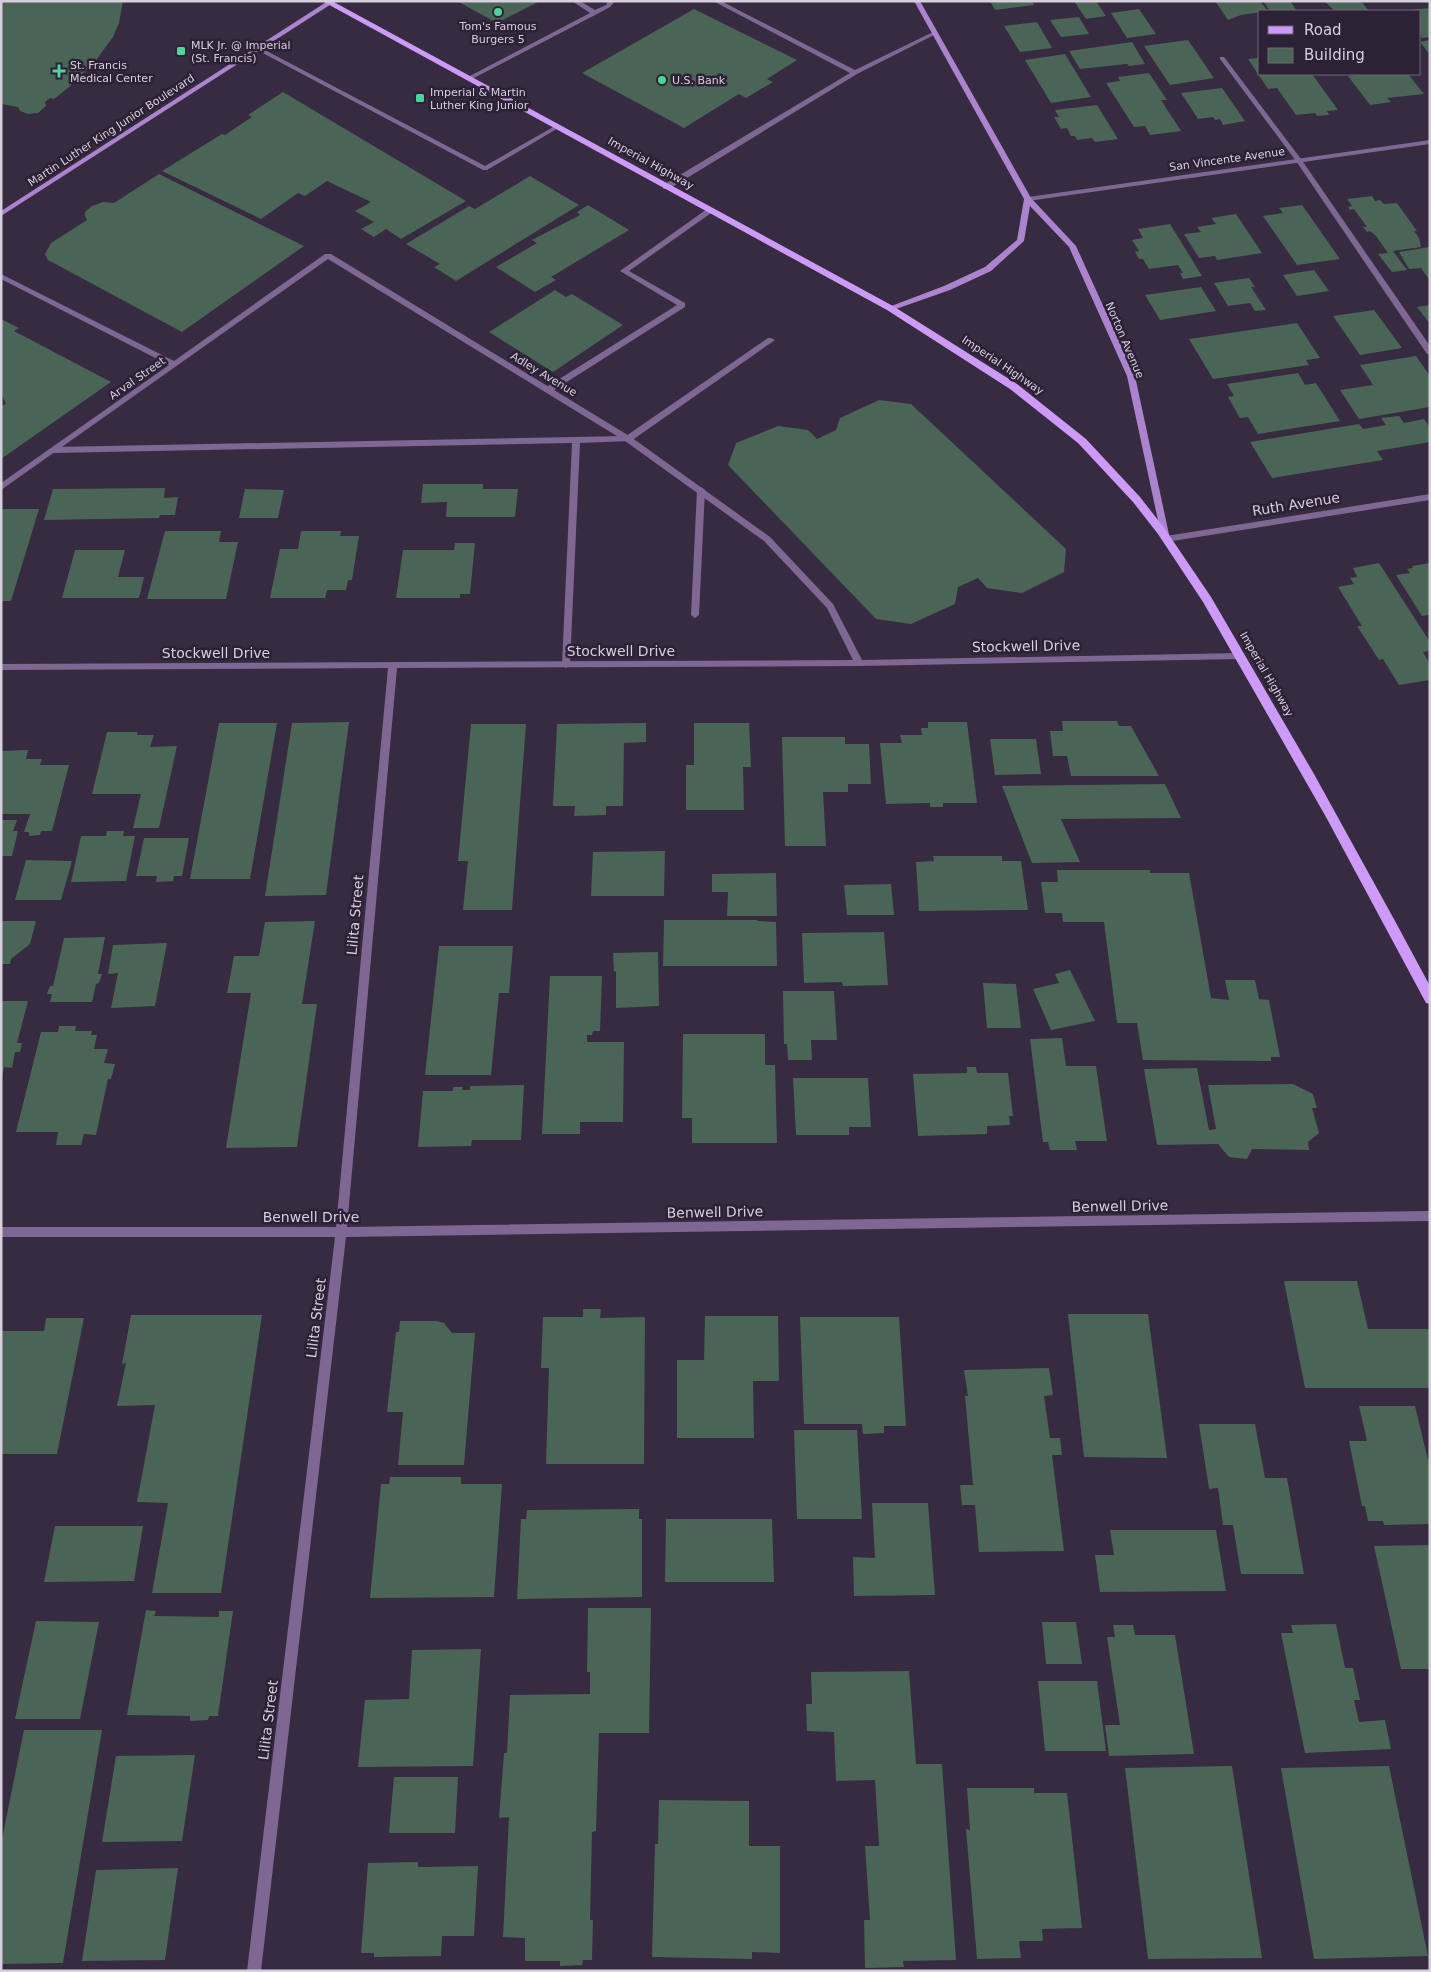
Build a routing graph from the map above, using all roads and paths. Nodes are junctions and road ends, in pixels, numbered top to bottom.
1 (574, 1) edge
2 (612, 1) edge
3 (716, 1) edge
4 (917, 1) edge
5 (329, 2) edge
6 (595, 13) junction
7 (935, 33) junction
8 (259, 49) junction
9 (1222, 58) dead end
10 (855, 73) junction
11 (468, 79) junction
12 (557, 128) junction
13 (1430, 142) edge
14 (1299, 160) junction
15 (666, 187) junction
16 (1028, 199) junction
17 (710, 211) junction
18 (1, 214) edge
19 (1, 276) edge
20 (890, 308) junction
21 (771, 340) dead end
22 (1430, 352) edge
23 (175, 365) junction
24 (548, 390) junction
25 (628, 439) junction
26 (576, 440) junction
27 (54, 450) junction
28 (1, 487) edge
29 (701, 490) junction
30 (1430, 497) edge
31 (1166, 539) junction
32 (695, 614) dead end
33 (1241, 656) junction
34 (859, 663) junction
35 (566, 665) junction
36 (392, 666) junction
37 (1, 667) edge
38 (1426, 983) edge
39 (1430, 1000) edge
40 (1430, 1216) edge
41 (1, 1232) edge
42 (341, 1232) junction
43 (254, 1971) edge

1 - 6 street
2 - 6 street
3 - 10 street
4 - 7 street, Norton Avenue
5 - 8 street, Martin Luther King Junior Boulevard
5 - 11 main road, Imperial Highway
6 - 11 street
7 - 10 street
7 - 16 street, Norton Avenue
8 - 12 street
8 - 18 street, Martin Luther King Junior Boulevard
9 - 14 street
10 - 15 street
11 - 12 main road, Imperial Highway
12 - 15 main road, Imperial Highway
13 - 14 street, San Vincente Avenue
14 - 16 street, San Vincente Avenue
14 - 22 street
15 - 17 main road, Imperial Highway
16 - 20 street
16 - 31 street, Norton Avenue
17 - 20 main road, Imperial Highway
17 - 24 street
19 - 23 street, Arval Street
20 - 31 main road, Imperial Highway
21 - 25 street
23 - 24 street, Adley Avenue
23 - 27 street, Arval Street
24 - 25 street, Adley Avenue
25 - 26 street
25 - 29 street, Adley Avenue
26 - 27 street
26 - 35 street
27 - 28 street, Arval Street
29 - 32 street
29 - 34 street, Adley Avenue
30 - 31 street, Ruth Avenue
31 - 33 main road, Imperial Highway
33 - 34 street, Stockwell Drive
33 - 38 main road, Imperial Highway
34 - 35 street, Stockwell Drive
35 - 36 street, Stockwell Drive
36 - 37 street, Stockwell Drive
36 - 42 street, Lilita Street
38 - 39 main road, Imperial Highway
40 - 42 street, Benwell Drive
41 - 42 street, Benwell Drive
42 - 43 street, Lilita Street

